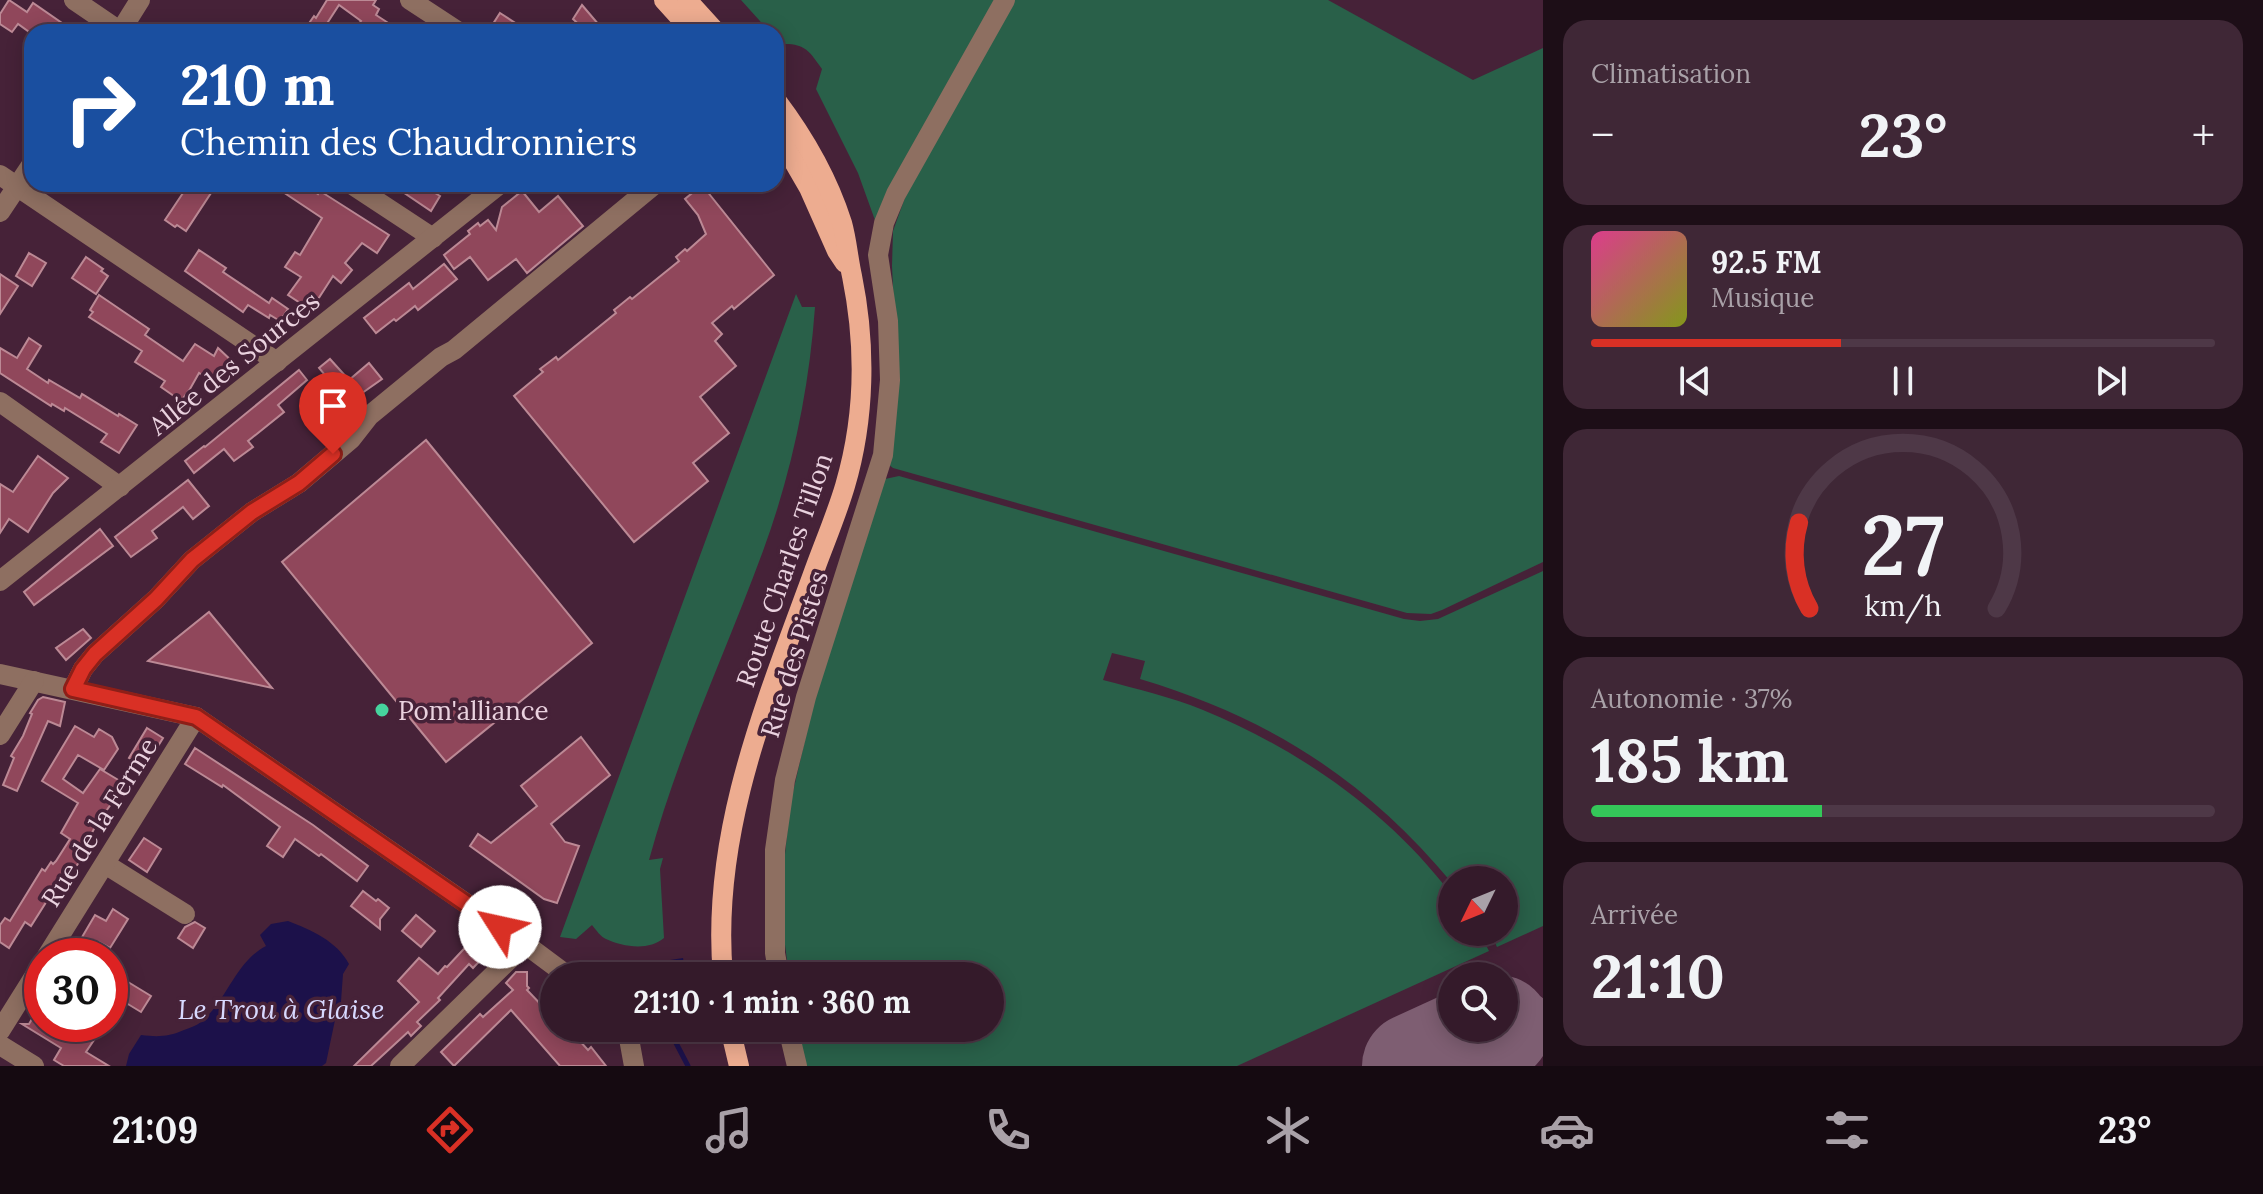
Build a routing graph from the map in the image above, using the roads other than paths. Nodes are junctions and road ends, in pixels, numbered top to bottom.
1 (74, 0) edge
2 (140, 0) edge
3 (410, 0) edge
4 (664, 0) edge
5 (687, 0) edge
6 (1005, 0) edge
7 (108, 24) edge
8 (125, 24) edge
9 (447, 24) edge
10 (686, 24) edge
11 (709, 24) edge
12 (784, 111) edge
13 (784, 143) edge
14 (8, 181) edge
15 (24, 192) edge
16 (363, 192) edge
17 (490, 192) edge
18 (645, 192) edge
19 (0, 212) edge
20 (433, 238) junction
21 (851, 273) junction
22 (277, 362) junction
23 (0, 402) edge
24 (120, 487) junction
25 (5, 570) edge
26 (0, 674) edge
27 (34, 681) junction
28 (73, 689) junction
29 (196, 717) junction
30 (0, 735) edge
31 (105, 864) junction
32 (185, 914) dead end
33 (58, 938) edge
34 (525, 944) junction
35 (549, 962) edge
36 (722, 962) edge
37 (777, 962) edge
38 (24, 993) edge
39 (0, 1031) edge
40 (627, 1042) edge
41 (733, 1042) edge
42 (791, 1042) edge
43 (0, 1045) edge
44 (34, 1066) edge
45 (400, 1066) edge
46 (634, 1066) edge
47 (739, 1066) edge
48 (797, 1066) edge

1 - 7 street
2 - 8 street
3 - 9 street
4 - 10 main road
5 - 11 main road
6 - 37 street, Rue des Pistes
12 - 21 main road, Route Charles Tillon
13 - 21 main road
14 - 19 street
15 - 22 street
16 - 20 street
17 - 20 street, Allée des Sources
18 - 28 street
20 - 22 street, Allée des Sources
21 - 36 main road, Route Charles Tillon
22 - 24 street, Allée des Sources
23 - 24 street
24 - 25 street, Allée des Sources
26 - 27 street
27 - 28 street
27 - 30 street
28 - 29 street
29 - 31 street, Rue de la Ferme
29 - 34 street
31 - 32 street
31 - 33 street, Rue de la Ferme
34 - 35 street
34 - 45 street
38 - 39 street
40 - 46 street
41 - 47 main road
42 - 48 street
43 - 44 street

